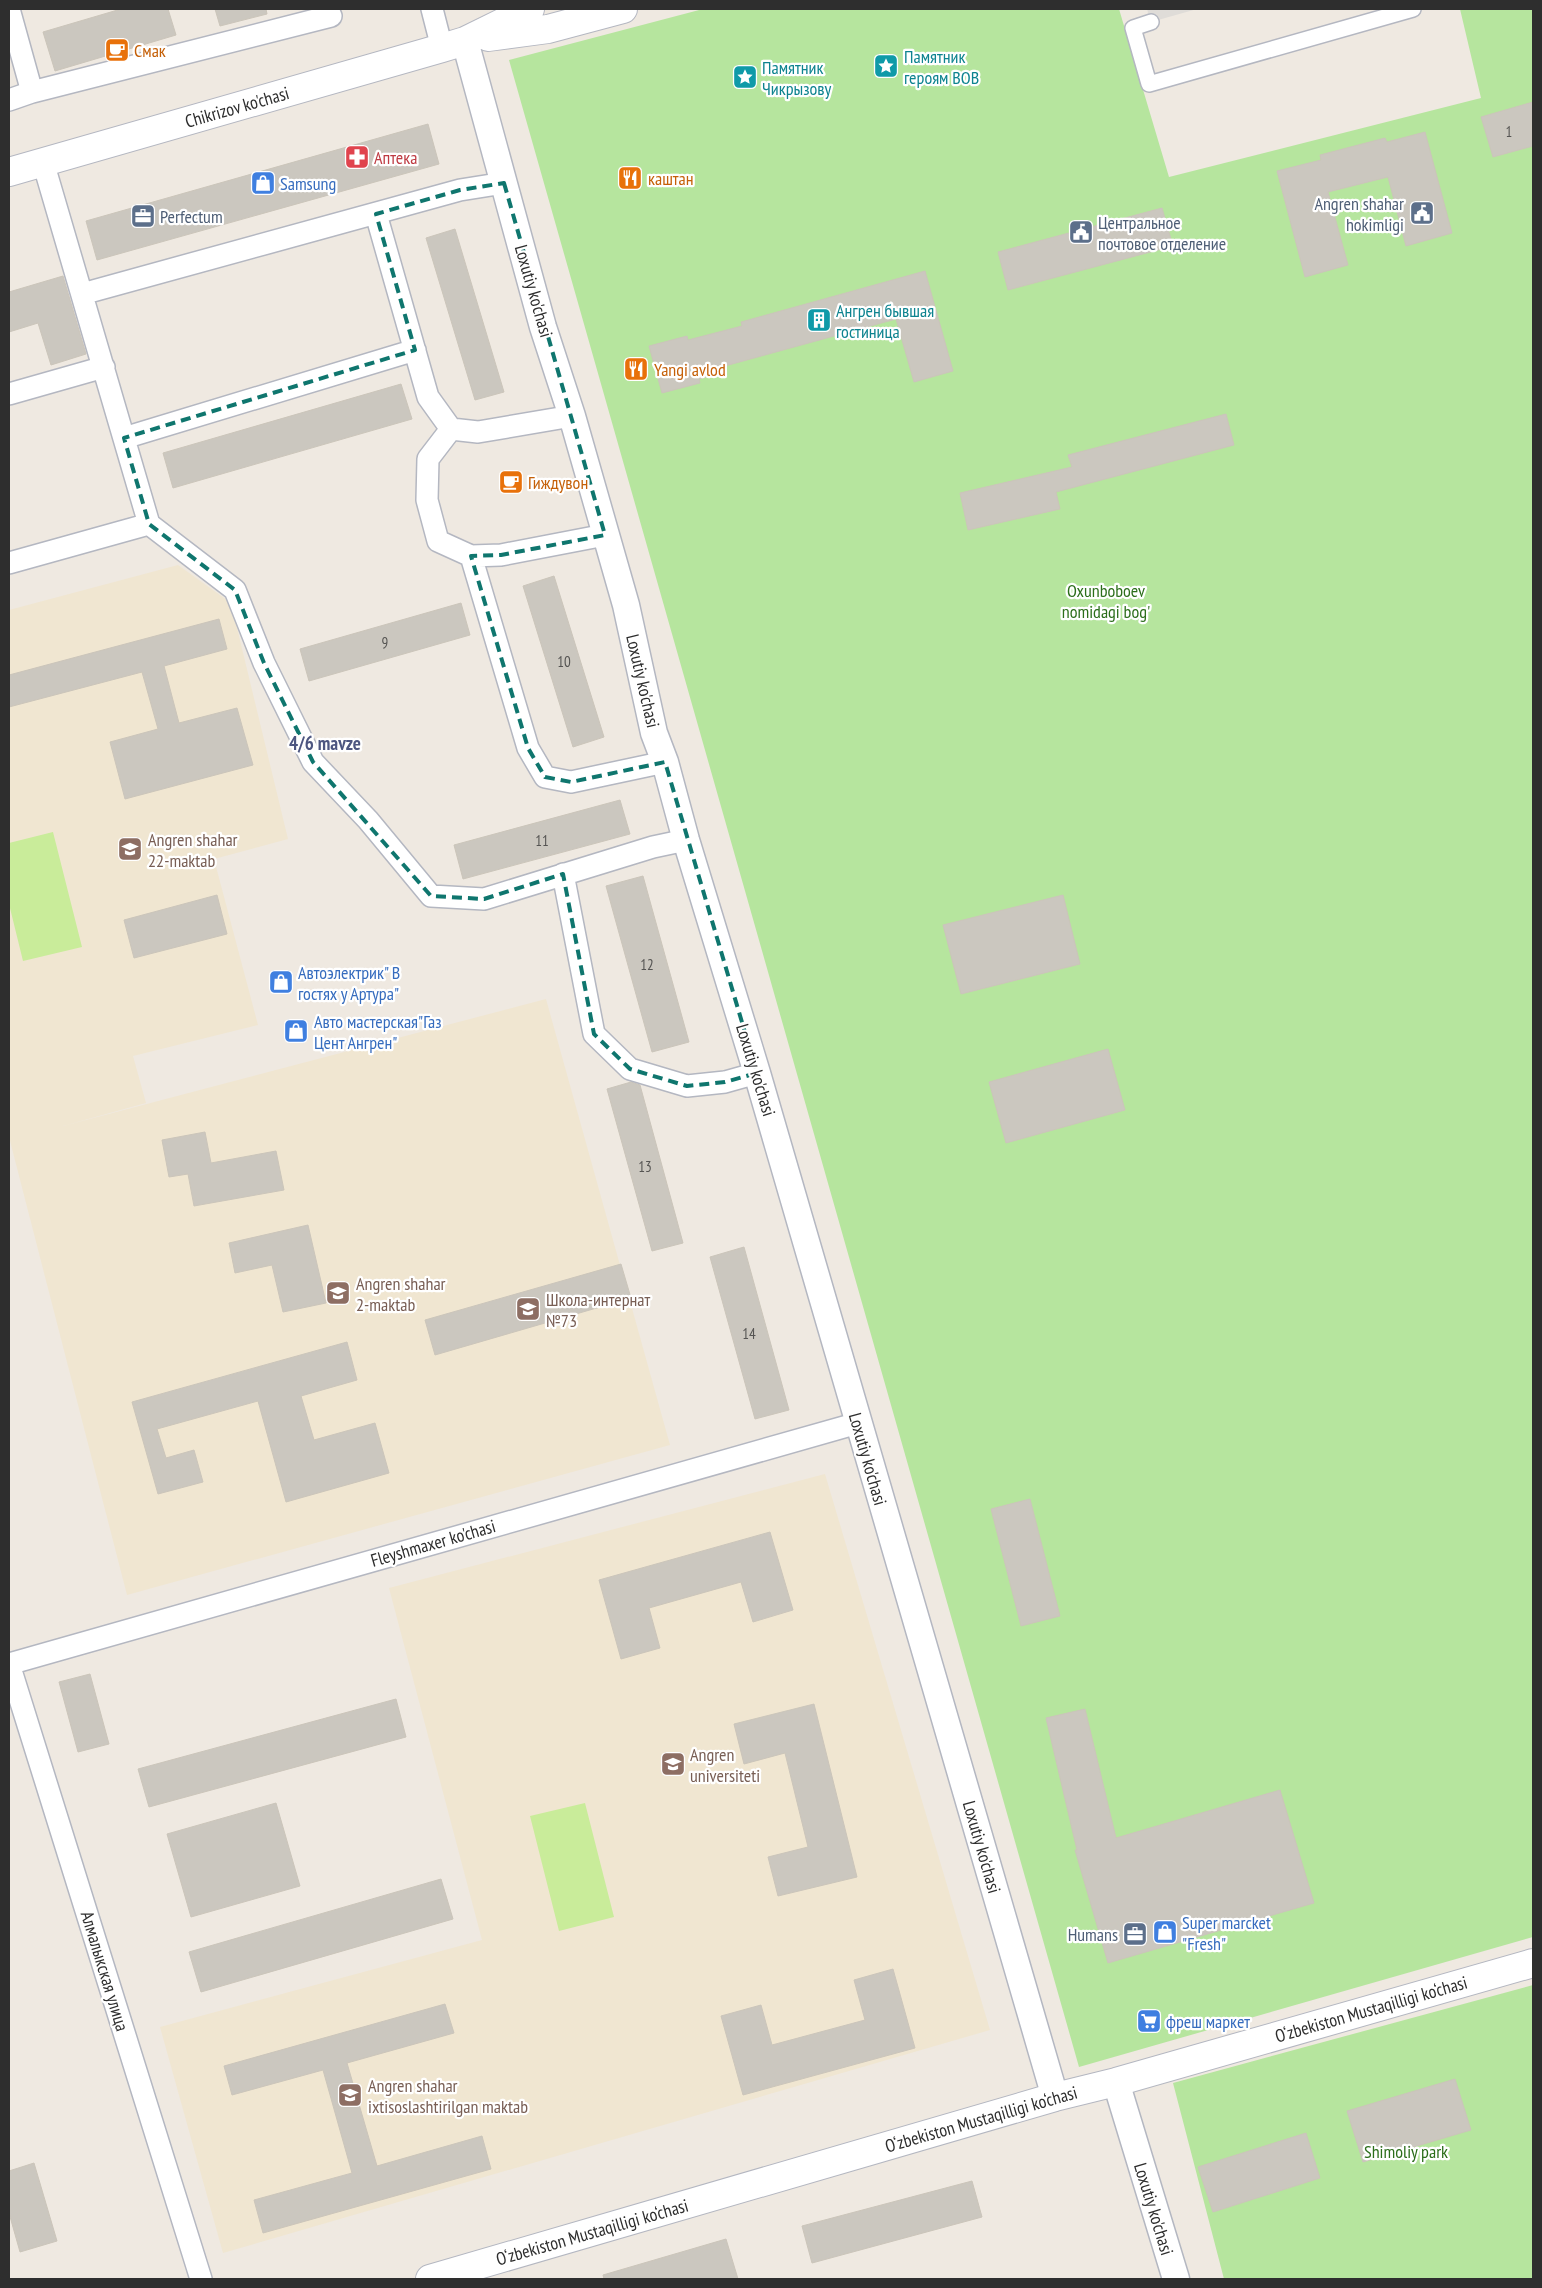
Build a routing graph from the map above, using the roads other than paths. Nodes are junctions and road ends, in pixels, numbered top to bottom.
1 (9, 9) edge
2 (432, 9) edge
3 (530, 9) edge
4 (623, 9) edge
5 (1413, 9) edge
6 (331, 16) dead end
7 (1150, 22) dead end
8 (453, 44) junction
9 (32, 92) junction
10 (9, 100) edge
11 (43, 162) junction
12 (9, 172) edge
13 (504, 183) junction
14 (376, 214) junction
15 (82, 294) junction
16 (415, 350) junction
17 (104, 367) junction
18 (9, 394) edge
19 (572, 416) junction
20 (451, 428) junction
21 (124, 438) junction
22 (149, 524) junction
23 (605, 535) junction
24 (471, 556) junction
25 (9, 563) edge
26 (665, 762) junction
27 (686, 840) junction
28 (563, 874) junction
29 (757, 1073) junction
30 (858, 1423) junction
31 (9, 1664) edge
32 (1533, 1963) edge
33 (1116, 2082) junction
34 (1056, 2097) junction
35 (201, 2279) edge
36 (430, 2279) edge
37 (1176, 2279) edge

1 - 9 street
2 - 8 street
3 - 8 main road, Chikrizov ko'chasi
4 - 8 main road, Chikrizov ko'chasi
5 - 7 street
6 - 9 street
8 - 11 main road, Chikrizov ko'chasi
8 - 13 street, Loxutiy ko'chasi
9 - 10 street
11 - 12 main road, Chikrizov ko'chasi
11 - 15 street
13 - 14 street
13 - 19 street, Loxutiy ko'chasi
14 - 15 street
14 - 16 street
15 - 17 street
16 - 20 street
16 - 21 street
17 - 18 street
17 - 21 street
19 - 20 street
19 - 23 street, Loxutiy ko'chasi
20 - 24 street
21 - 22 street
22 - 25 street
22 - 28 street
23 - 24 street
23 - 26 street, Loxutiy ko'chasi
24 - 26 street
26 - 27 street, Loxutiy ko'chasi
27 - 28 street
27 - 29 street, Loxutiy ko'chasi
28 - 29 street
29 - 30 street, Loxutiy ko'chasi
30 - 31 street, Fleyshmaxer ko'chasi
30 - 34 street, Loxutiy ko'chasi
31 - 35 street, Алмалыкская улица
32 - 33 main road, O‘zbekiston Mustaqilligi ko‘chasi
33 - 34 main road, O‘zbekiston Mustaqilligi ko‘chasi
33 - 37 street, Loxutiy ko'chasi
34 - 36 main road, O‘zbekiston Mustaqilligi ko‘chasi

